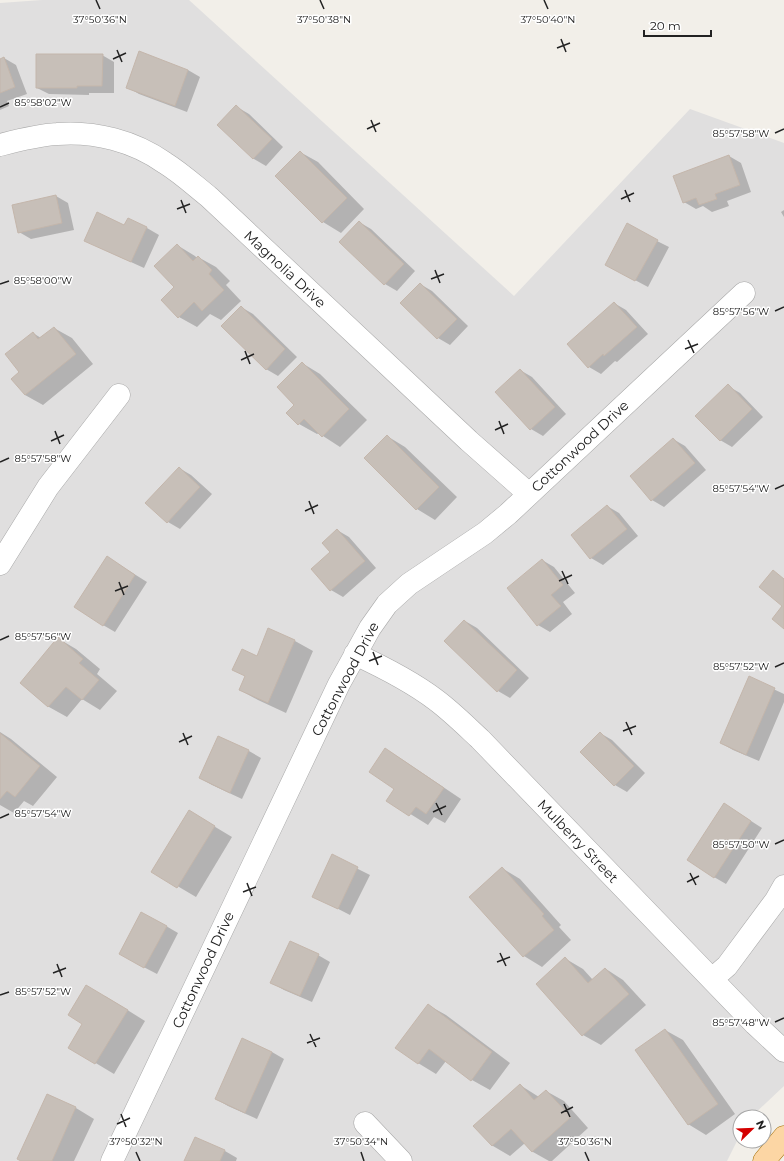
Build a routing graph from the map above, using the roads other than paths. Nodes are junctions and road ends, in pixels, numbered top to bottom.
1 (0, 145) edge
2 (744, 293) dead end
3 (119, 395) dead end
4 (529, 494) junction
5 (0, 564) edge
6 (355, 654) junction
7 (784, 886) edge
8 (712, 979) junction
9 (784, 1051) edge
10 (365, 1123) dead end
11 (784, 1137) edge
12 (112, 1161) edge
13 (401, 1161) edge
14 (764, 1161) edge

1 - 4 street, Magnolia Drive
2 - 4 street, Cottonwood Drive
3 - 5 street
4 - 6 street, Cottonwood Drive
6 - 8 street, Mulberry Street
6 - 12 street, Cottonwood Drive
7 - 8 street
8 - 9 street, Mulberry Street
10 - 13 street
11 - 14 main road

